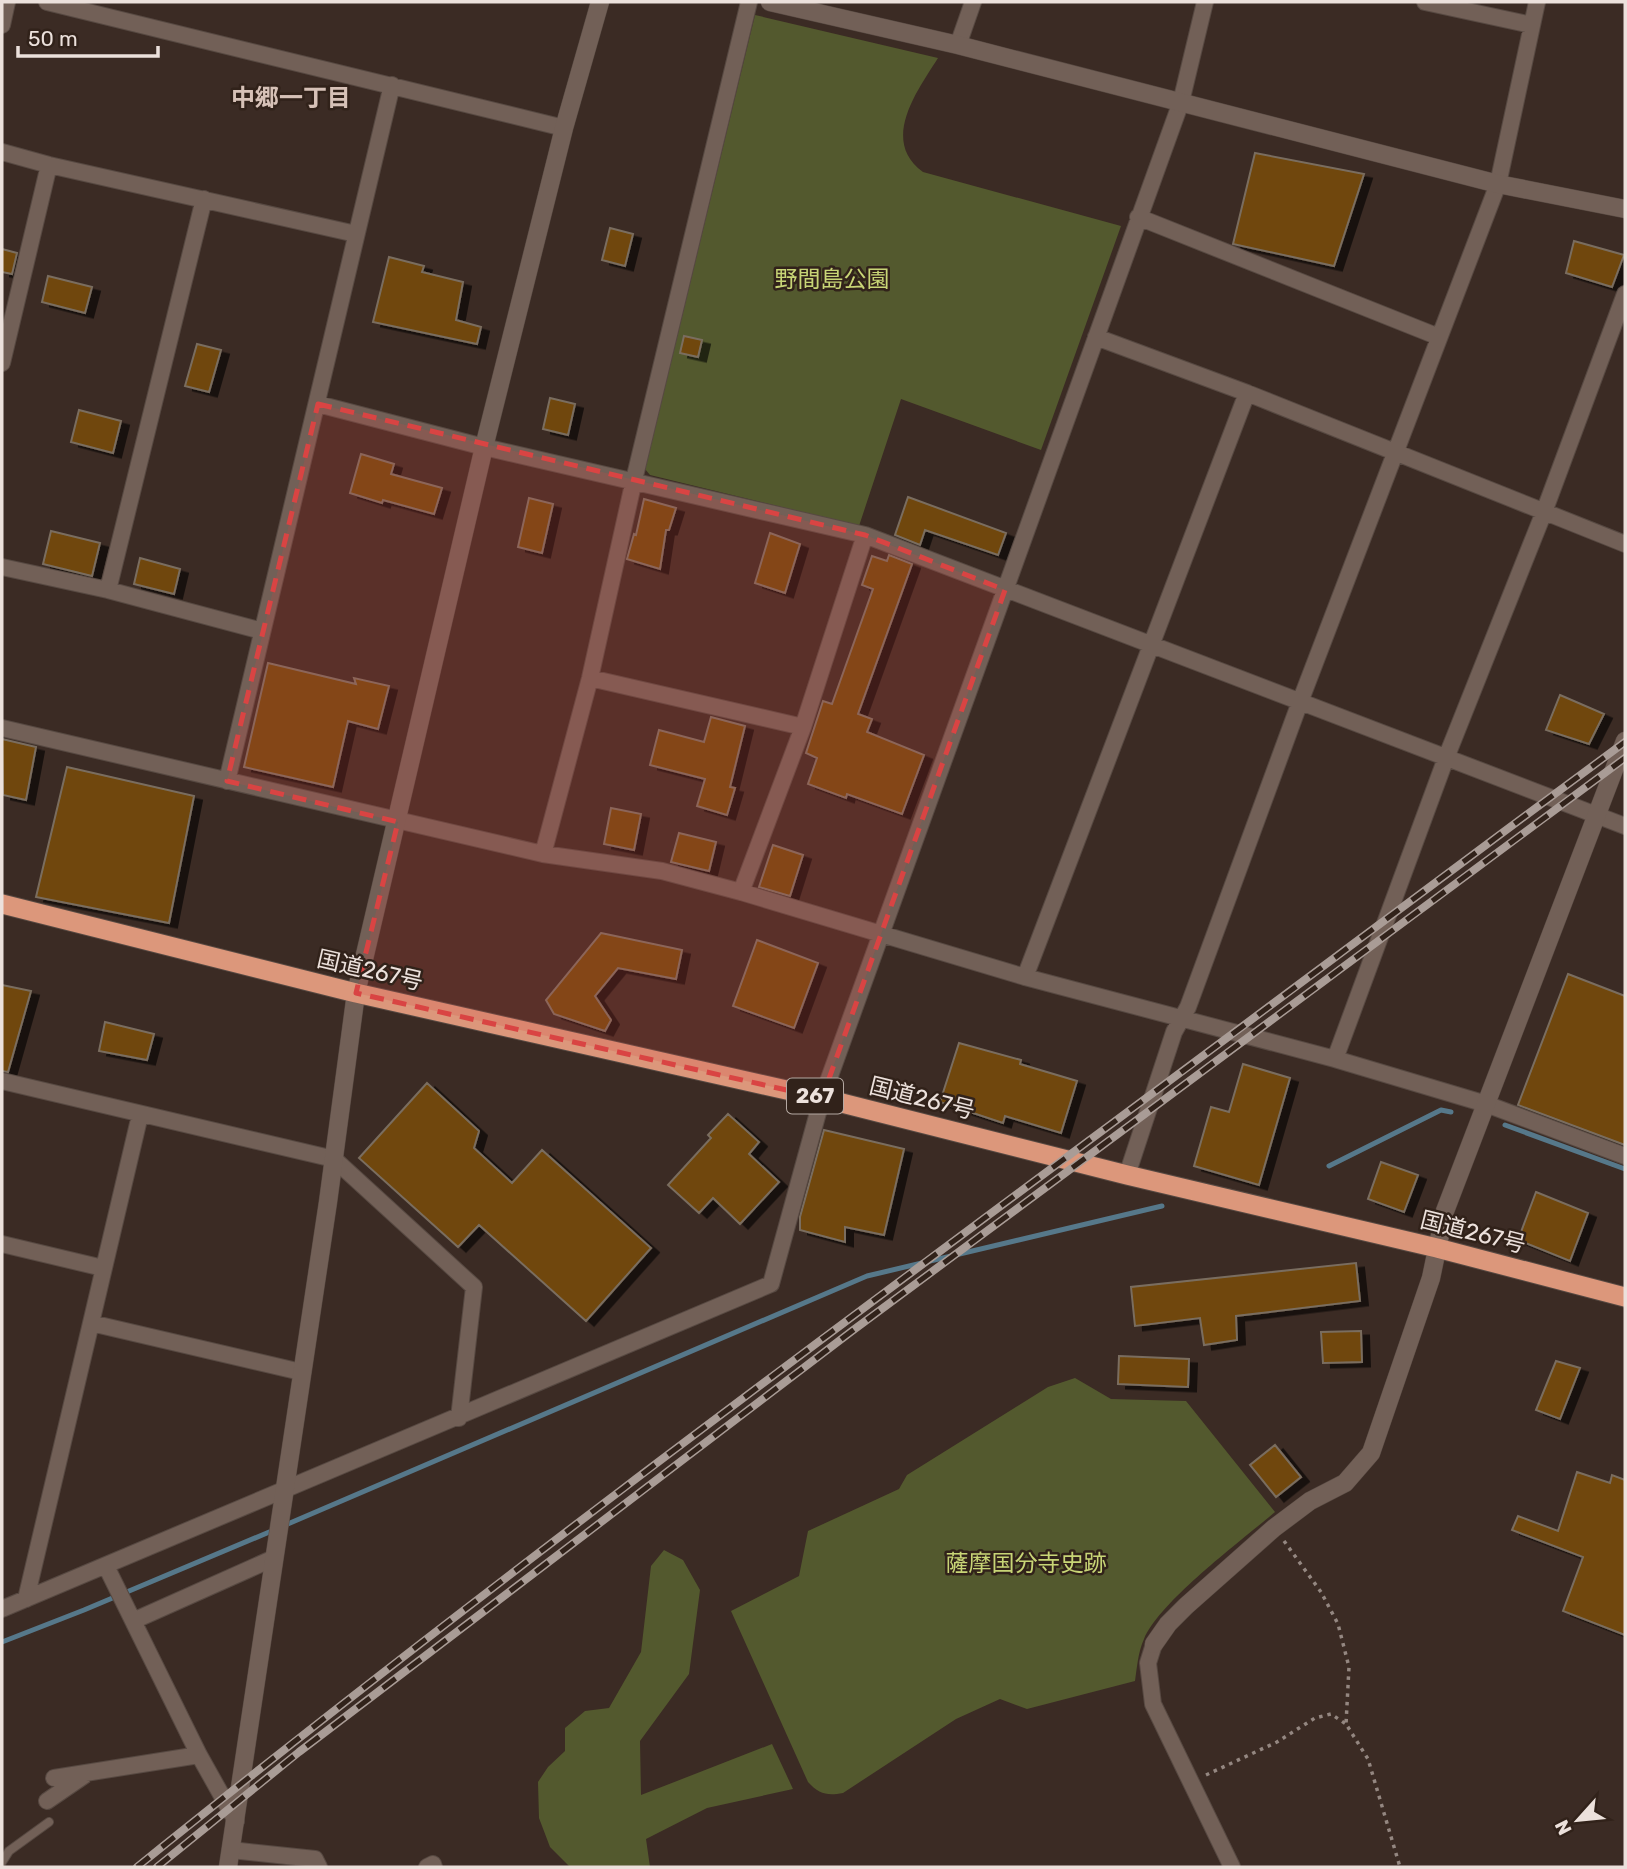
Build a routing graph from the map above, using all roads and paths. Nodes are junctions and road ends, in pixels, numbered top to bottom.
1 (7, 2) edge
2 (47, 2) edge
3 (600, 2) edge
4 (749, 2) edge
5 (770, 2) edge
6 (973, 2) edge
7 (1205, 2) edge
8 (1425, 2) edge
9 (1537, 2) edge
10 (2, 25) edge
11 (1532, 25) junction
12 (958, 45) junction
13 (392, 85) junction
14 (1181, 102) junction
15 (564, 128) junction
16 (2, 152) edge
17 (49, 165) junction
18 (1498, 184) junction
19 (204, 199) junction
20 (1625, 209) edge
21 (1138, 217) junction
22 (356, 234) junction
23 (1625, 294) edge
24 (1096, 337) junction
25 (1439, 337) junction
26 (2, 363) edge
27 (1247, 393) junction
28 (318, 404) junction
29 (484, 447) junction
30 (1395, 452) junction
31 (634, 480) junction
32 (1544, 512) junction
33 (865, 535) junction
34 (1625, 544) edge
35 (2, 567) edge
36 (108, 590) junction
37 (1005, 590) junction
38 (262, 631) junction
39 (1152, 644) junction
40 (590, 678) junction
41 (1300, 702) junction
42 (803, 727) junction
43 (2, 728) edge
44 (1625, 741) edge
45 (1446, 758) junction
46 (227, 781) junction
47 (1596, 815) junction
48 (398, 821) junction
49 (1625, 826) edge
50 (543, 854) junction
51 (741, 892) junction
52 (2, 904) edge
53 (881, 936) junction
54 (1025, 977) junction
55 (356, 993) junction
56 (1182, 1018) junction
57 (1335, 1059) junction
58 (2, 1081) edge
59 (822, 1098) junction
60 (1486, 1104) junction
61 (140, 1115) junction
62 (1625, 1156) edge
63 (334, 1159) junction
64 (1127, 1175) junction
65 (2, 1244) edge
66 (1437, 1248) junction
67 (103, 1268) junction
68 (1625, 1297) edge
69 (90, 1323) junction
70 (301, 1372) junction
71 (458, 1418) junction
72 (282, 1498) junction
73 (1274, 1528) junction
74 (274, 1558) junction
75 (106, 1566) junction
76 (26, 1600) junction
77 (2, 1609) edge
78 (133, 1621) junction
79 (1154, 1644) joint
80 (1346, 1724) junction
81 (199, 1755) junction
82 (90, 1771) junction
83 (54, 1778) dead end
84 (1191, 1782) junction
85 (47, 1801) dead end
86 (236, 1821) junction
87 (49, 1822) dead end
88 (230, 1858) edge
89 (2, 1862) edge
90 (319, 1867) edge
91 (427, 1867) edge
92 (434, 1867) edge
93 (1232, 1867) edge
94 (1400, 1867) edge

1 - 10 street
2 - 13 street
3 - 15 street
4 - 31 street
5 - 12 street
6 - 12 street
7 - 14 street
8 - 11 street
9 - 11 street
11 - 18 street
12 - 14 street
13 - 15 street
13 - 22 street
14 - 18 street
14 - 21 street
15 - 29 street
16 - 17 street
17 - 19 street
17 - 26 street
18 - 20 street
18 - 25 street
19 - 22 street
19 - 36 street
21 - 24 street
21 - 25 street
22 - 28 street
23 - 32 street
24 - 27 street
24 - 37 street
25 - 30 street
27 - 30 street
27 - 39 street
28 - 29 street
28 - 38 street
29 - 31 street
29 - 48 street
30 - 32 street
30 - 41 street
31 - 33 street
31 - 40 street
32 - 34 street
32 - 45 street
33 - 37 street
33 - 42 street
35 - 36 street
36 - 38 street
37 - 39 street
37 - 53 street
38 - 46 street
39 - 41 street
39 - 54 street
40 - 42 street
40 - 50 street
41 - 45 street
41 - 56 street
42 - 51 street
43 - 46 street
44 - 47 street
45 - 47 street
45 - 57 street
46 - 48 street
47 - 49 street
47 - 60 street
48 - 50 street
48 - 55 street
50 - 51 street
51 - 53 street
52 - 55 highway, 国道267号 / 267
53 - 54 street
53 - 59 street
54 - 56 street
55 - 59 highway, 国道267号 / 267
55 - 63 street
56 - 57 street
56 - 64 street
57 - 60 street
58 - 61 street
59 - 64 highway, 国道267号 / 267
59 - 71 street
60 - 62 street
60 - 66 street
61 - 63 street
61 - 67 street
63 - 70 street
63 - 71 street
64 - 66 highway, 国道267号 / 267
65 - 67 street
66 - 68 highway, 国道267号 / 267
66 - 73 street
67 - 69 street
69 - 70 street
69 - 76 street
70 - 72 street
71 - 72 street
72 - 74 street
72 - 75 street
73 - 79 street
73 - 80 path
74 - 78 street
74 - 86 street
75 - 76 street
75 - 78 street
76 - 77 street
78 - 81 street
79 - 84 street
80 - 84 path
80 - 94 path
81 - 82 street
81 - 86 street
82 - 83 street
82 - 85 street
84 - 93 street
86 - 88 street
87 - 89 lane
88 - 90 street
91 - 92 street

